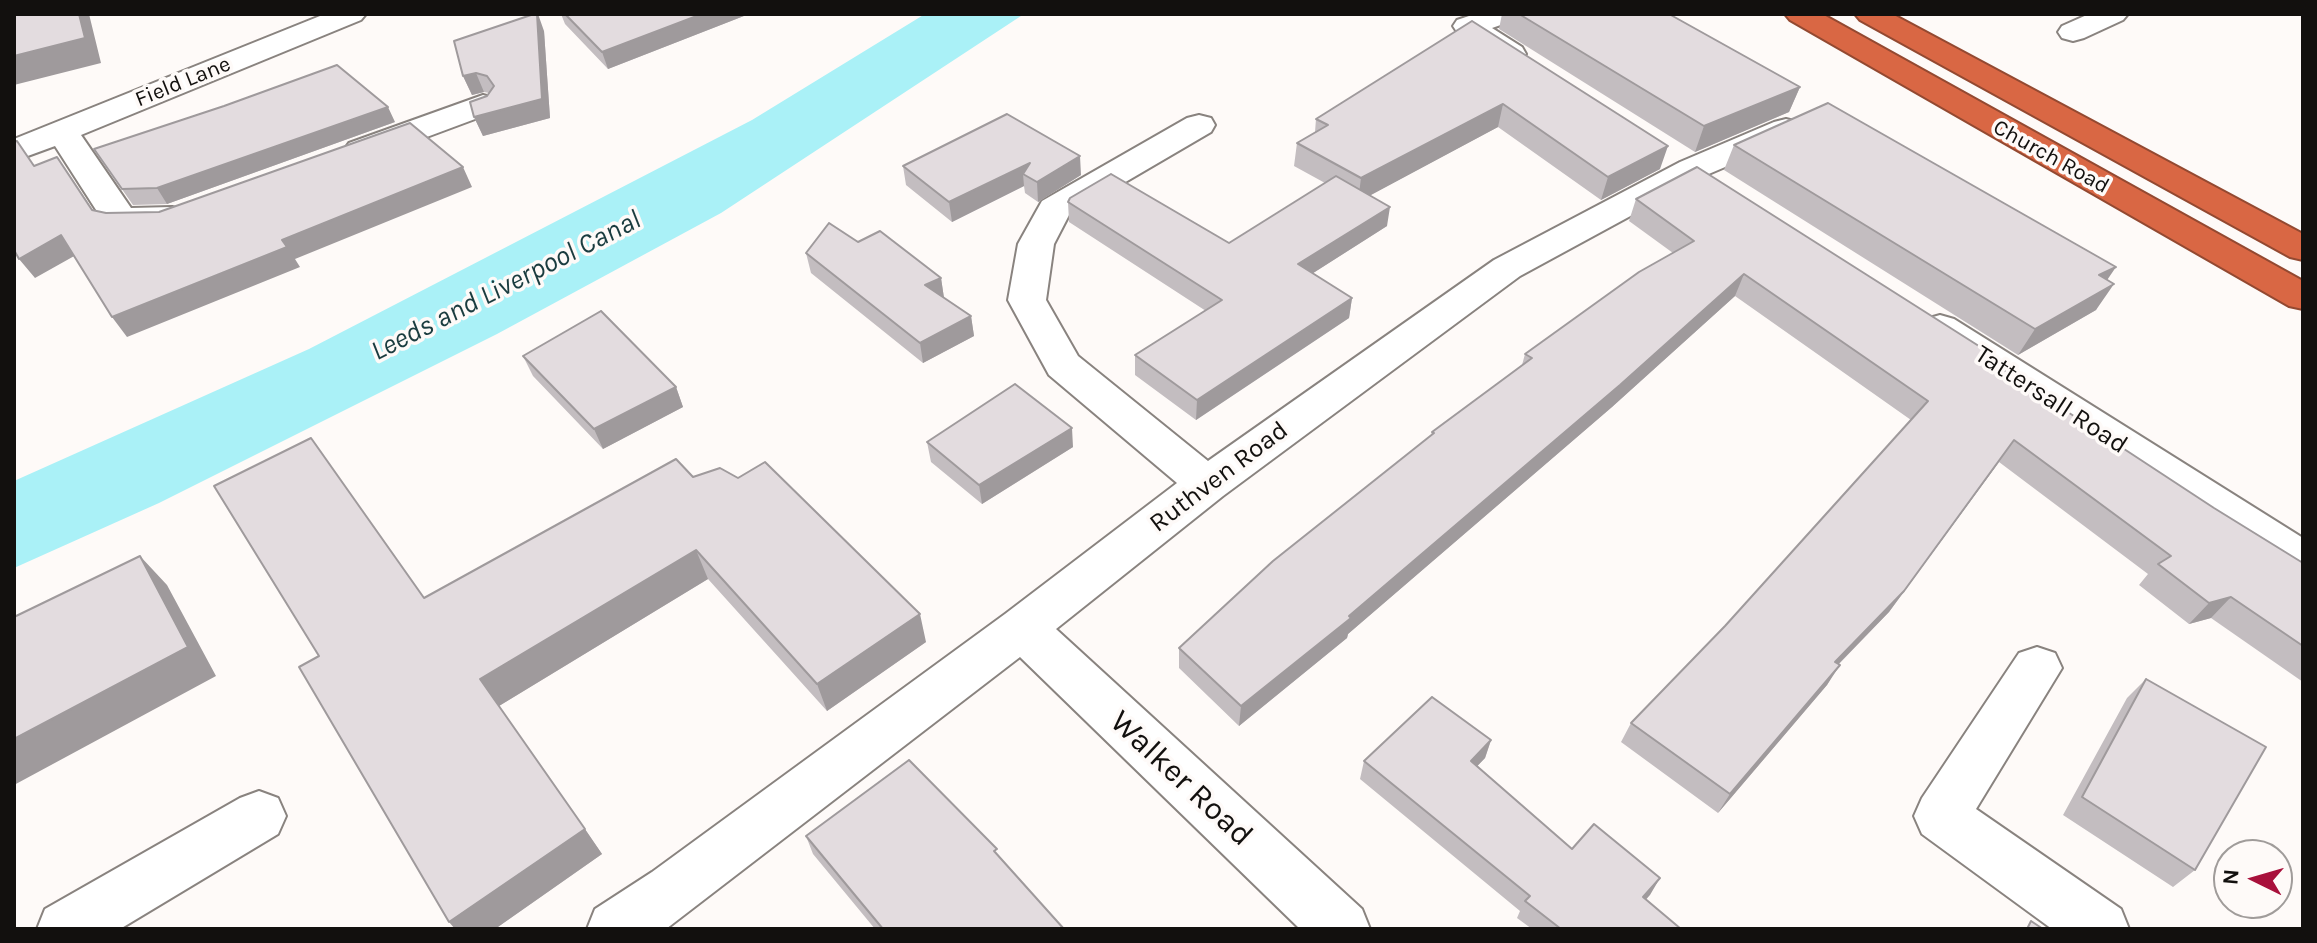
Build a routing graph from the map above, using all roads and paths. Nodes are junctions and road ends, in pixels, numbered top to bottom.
1 (351, 14) edge
2 (1505, 14) edge
3 (1800, 14) edge
4 (1870, 14) edge
5 (2113, 14) edge
6 (2073, 32) dead end
7 (1534, 68) edge
8 (483, 105) edge
9 (1802, 122) edge
10 (1199, 125) dead end
11 (62, 131) junction
12 (1652, 144) edge
13 (14, 151) edge
14 (335, 159) edge
15 (1692, 169) junction
16 (1732, 195) edge
17 (202, 207) edge
18 (2303, 249) edge
19 (2303, 297) edge
20 (1904, 305) edge
21 (1207, 484) junction
22 (2303, 561) edge
23 (1022, 628) junction
24 (2037, 668) dead end
25 (259, 816) dead end
26 (66, 929) edge
27 (616, 929) edge
28 (1341, 929) edge
29 (2100, 929) edge

1 - 11 street, Field Lane
2 - 7 street
3 - 19 highway, Church Road
4 - 18 highway, Church Road
5 - 6 street
8 - 14 street
9 - 15 street, Ruthven Road
10 - 21 street
11 - 13 street, Field Lane
11 - 17 street
12 - 15 street
15 - 16 street
15 - 21 street, Ruthven Road
20 - 22 street, Tattersall Road
21 - 23 street, Ruthven Road
23 - 27 street, Ruthven Road
23 - 28 street, Walker Road
24 - 29 street
25 - 26 street

